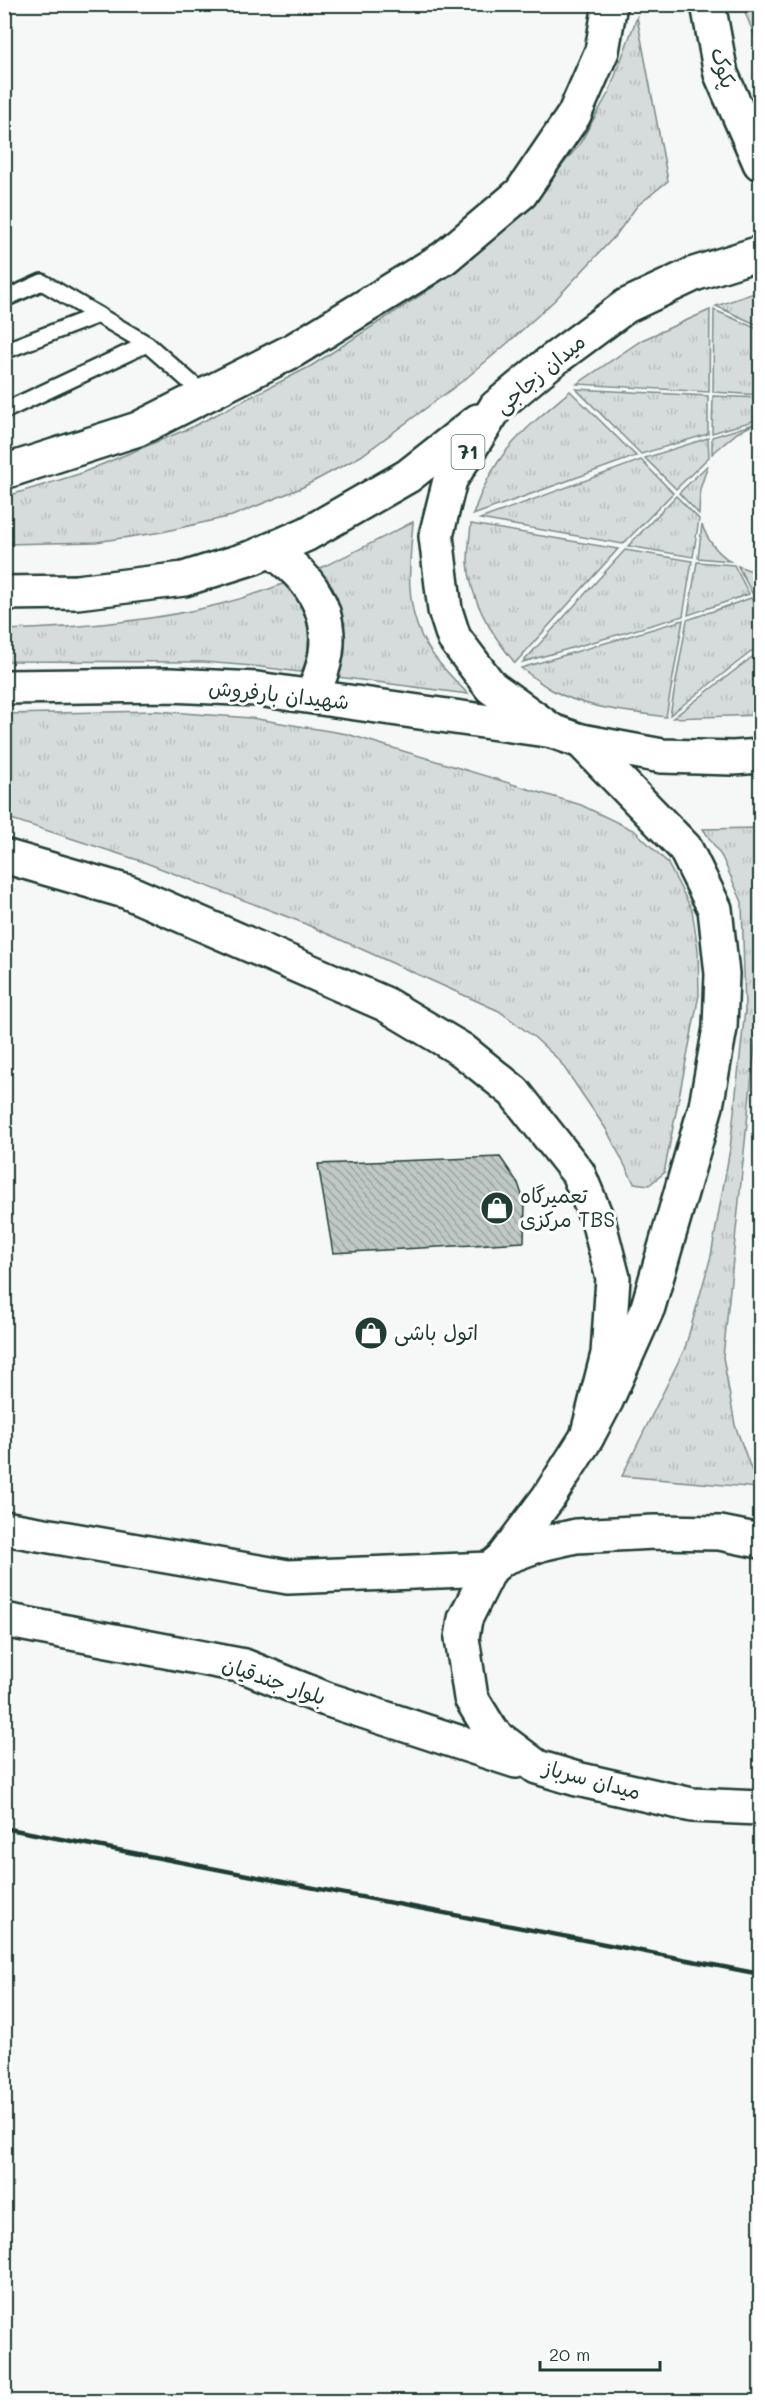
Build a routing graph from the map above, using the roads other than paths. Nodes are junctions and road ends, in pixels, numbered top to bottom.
1 (610, 4) edge
2 (708, 4) edge
3 (760, 163) edge
4 (760, 253) edge
5 (4, 299) edge
6 (98, 315) junction
7 (147, 344) junction
8 (4, 351) edge
9 (205, 395) junction
10 (496, 407) junction
11 (4, 411) edge
12 (4, 472) edge
13 (270, 550) junction
14 (4, 593) edge
15 (4, 687) edge
16 (311, 696) junction
17 (566, 736) junction
18 (760, 756) edge
19 (4, 855) edge
20 (587, 1437) junction
21 (4, 1528) edge
22 (760, 1540) edge
23 (497, 1564) junction
24 (4, 1620) edge
25 (537, 1767) junction
26 (760, 1808) edge

1 - 9 main road
2 - 3 main road, پکوک
4 - 10 main road, میدان زجاجی / 71
5 - 6 lane
6 - 7 lane
6 - 8 lane
7 - 9 lane
7 - 11 lane
9 - 12 main road
10 - 13 main road, 71
10 - 17 main road, میدان زجاجی / 71
13 - 14 main road, 71
13 - 16 main road
15 - 16 main road, شهیدان بارفروش / 71
16 - 17 main road, شهیدان بارفروش / 71
17 - 18 main road, میدان زجاجی / 71
17 - 20 main road
19 - 20 main road
20 - 23 main road, میدان سرباز
21 - 23 main road
22 - 23 main road
23 - 25 main road, میدان سرباز
24 - 25 main road, بلوار جندقیان
25 - 26 main road, میدان سرباز

